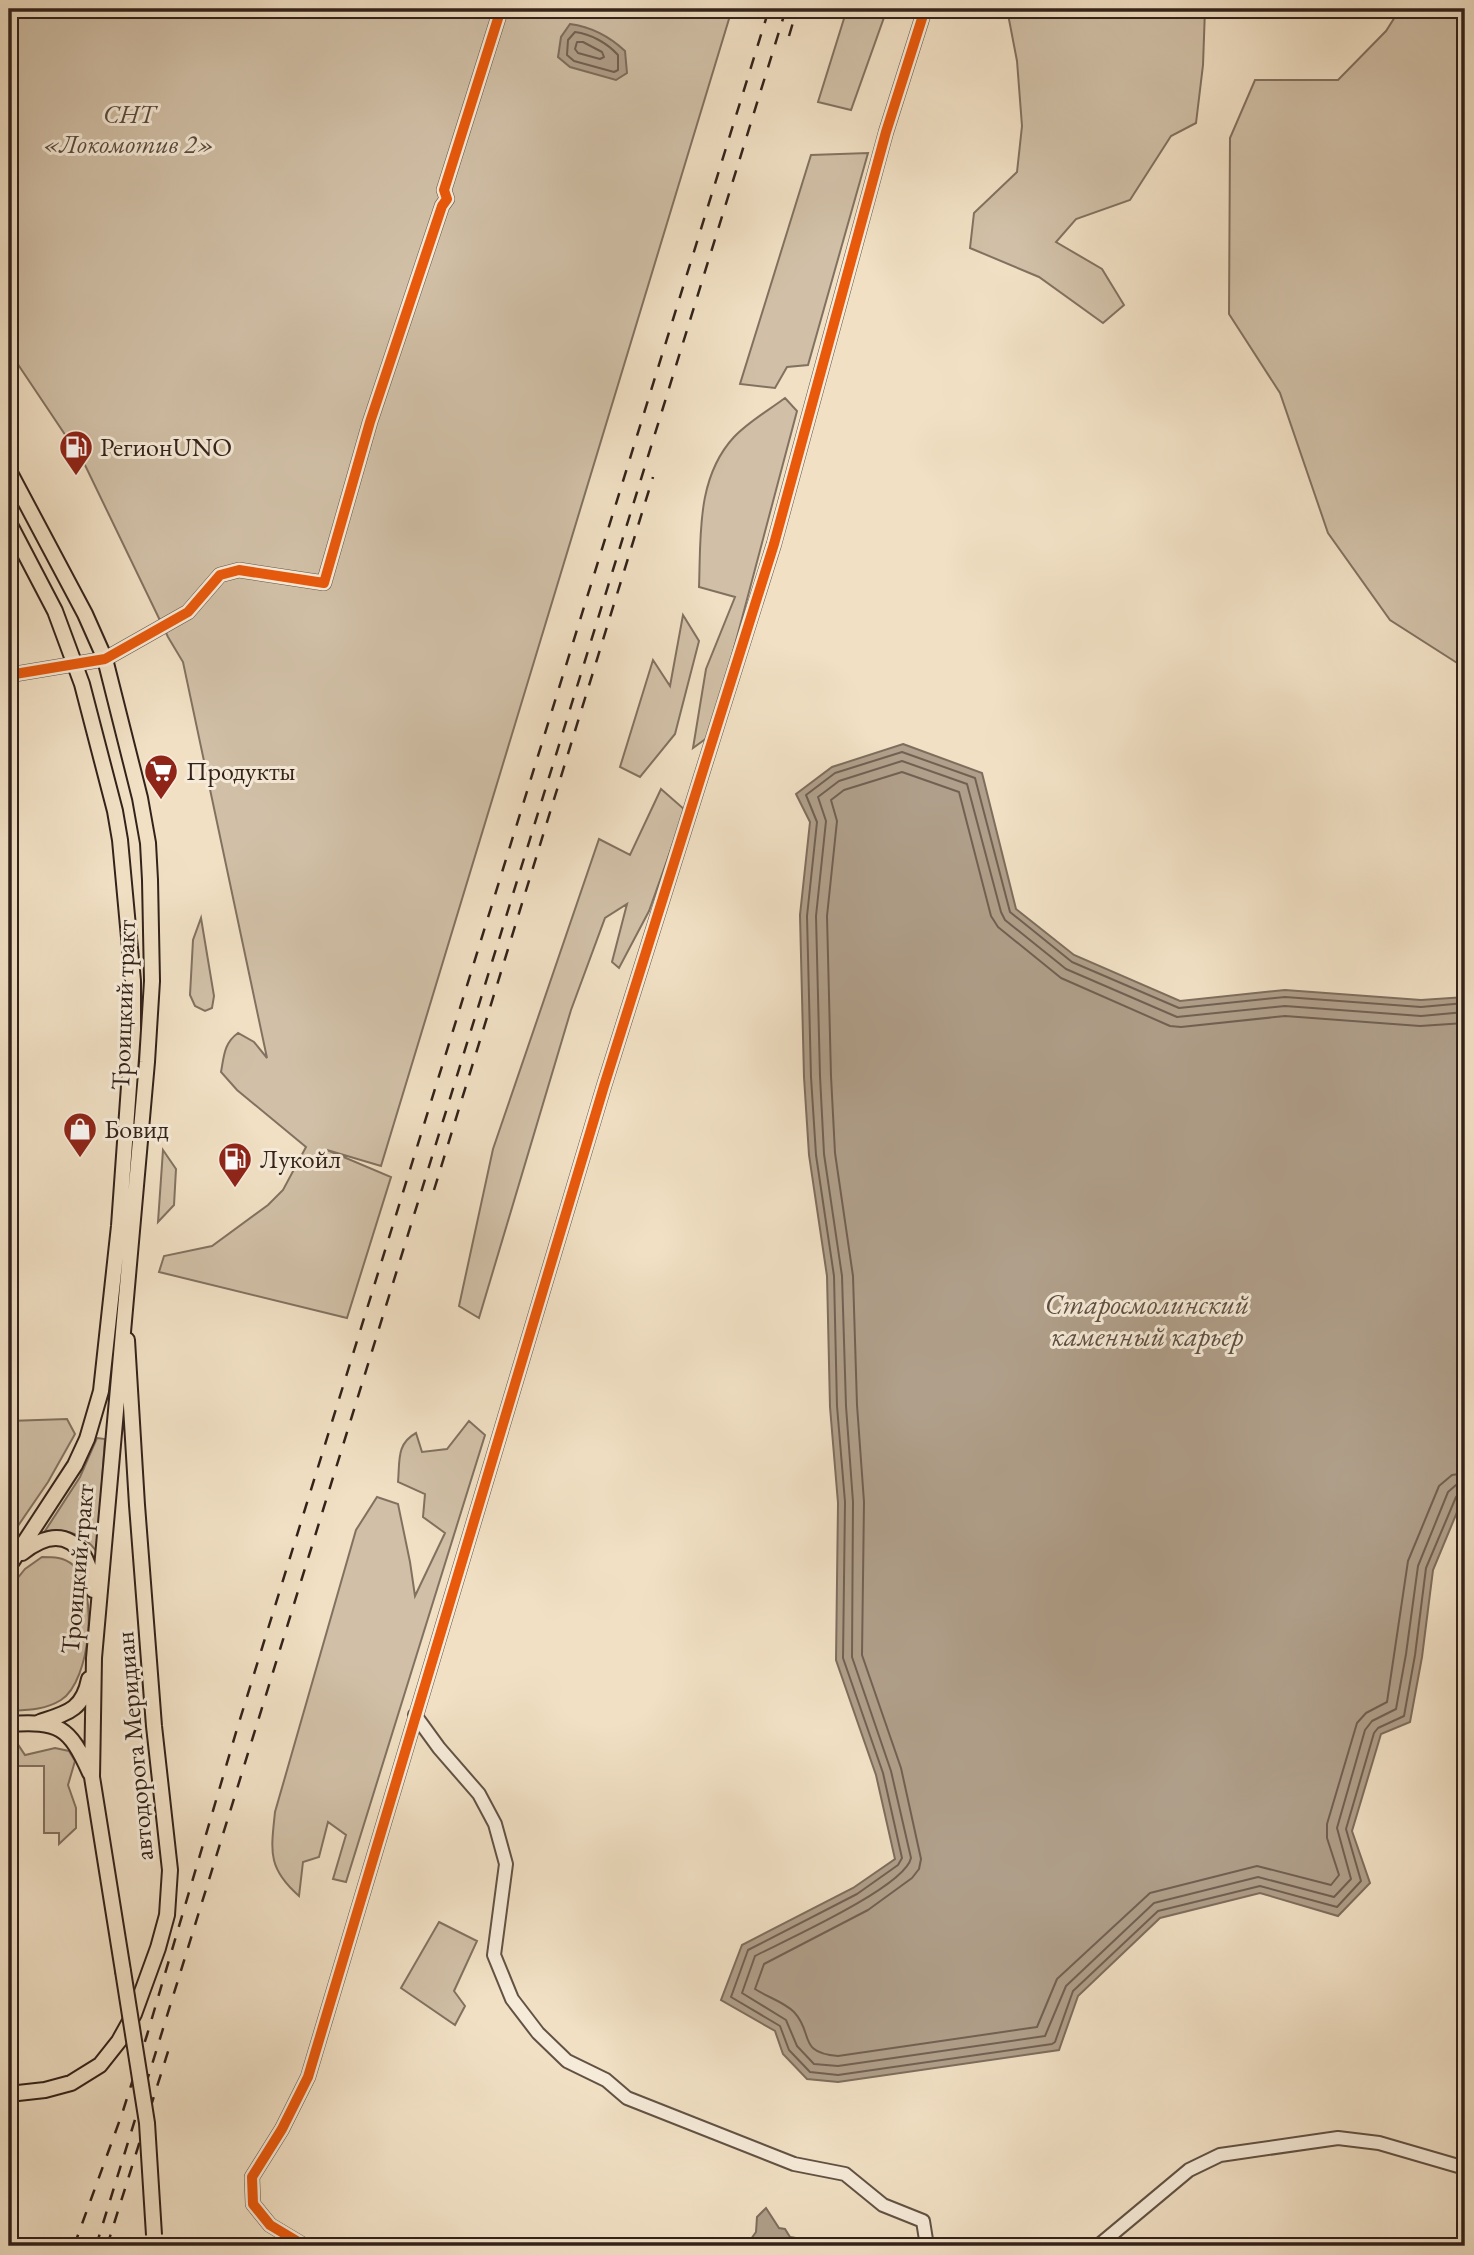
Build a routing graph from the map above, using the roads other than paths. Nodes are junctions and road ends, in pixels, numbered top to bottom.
1 (501, 9) edge
2 (925, 9) edge
3 (9, 471) edge
4 (9, 523) edge
5 (105, 659) junction
6 (76, 664) junction
7 (9, 675) edge
8 (124, 1311) junction
9 (12, 1561) edge
10 (96, 1626) junction
11 (94, 1658) junction
12 (415, 1715) junction
13 (39, 1723) junction
14 (9, 1724) edge
15 (92, 1777) junction
16 (9, 2094) edge
17 (1465, 2168) edge
18 (154, 2241) edge
19 (305, 2246) edge
20 (927, 2246) edge
21 (1098, 2246) edge

1 - 5 street
2 - 12 street
3 - 5 main road, Троицкий тракт
4 - 6 main road, Троицкий тракт
5 - 6 street
5 - 8 main road, Троицкий тракт
6 - 7 street
6 - 9 main road, Троицкий тракт
8 - 10 main road, Троицкий тракт
8 - 16 main road, автодорога Меридиан
9 - 10 main road
10 - 11 main road, Троицкий тракт
11 - 13 main road
11 - 15 main road, Троицкий тракт
12 - 19 street
12 - 20 street
13 - 14 main road, Троицкий тракт
13 - 15 main road, Троицкий тракт
15 - 18 main road, Троицкий тракт, bridge
17 - 21 street

